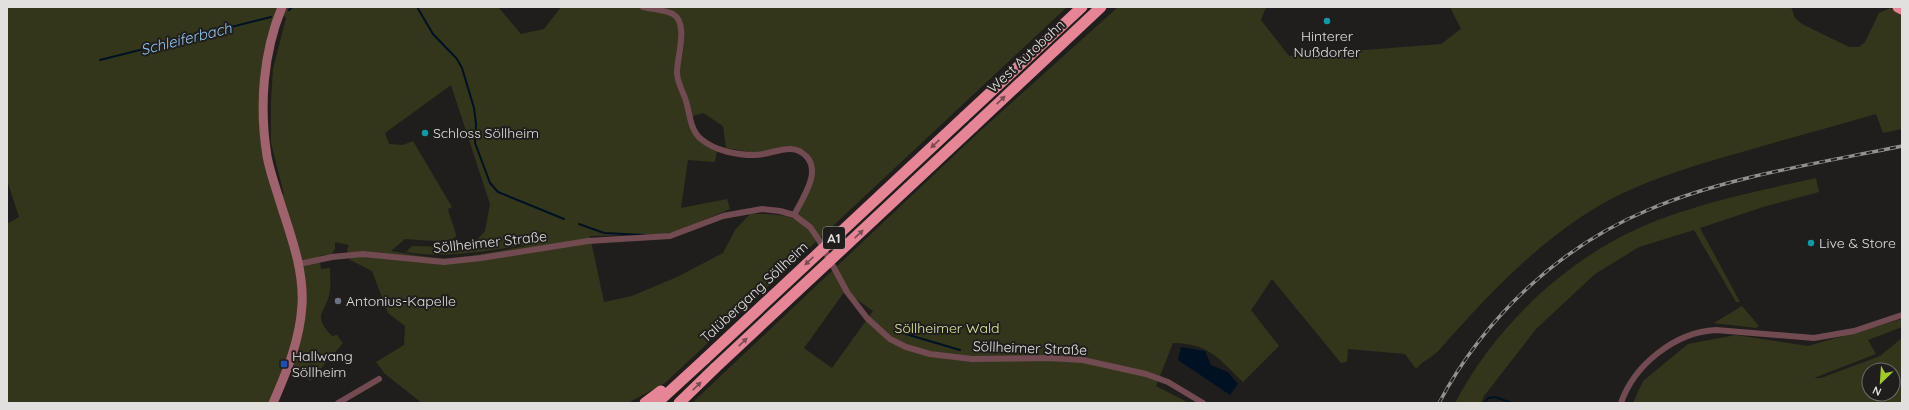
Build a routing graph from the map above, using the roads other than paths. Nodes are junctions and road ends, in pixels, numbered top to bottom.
1 (282, 7) edge
2 (644, 7) edge
3 (1082, 7) edge
4 (1101, 7) edge
5 (1898, 7) edge
6 (1902, 10) edge
7 (964, 117) joint
8 (973, 127) joint
9 (794, 215) junction
10 (299, 264) junction
11 (1902, 315) edge
12 (379, 379) dead end
13 (679, 382) junction
14 (273, 403) edge
15 (338, 403) edge
16 (645, 403) edge
17 (657, 403) edge
18 (679, 403) edge
19 (1203, 403) edge
20 (1621, 403) edge

1 - 10 street
2 - 9 street
3 - 7 highway, West Autobahn / A1
8 -> 4 highway, West Autobahn / A1
5 - 6 highway
7 -> 13 highway, Talübergang Söllheim / A1, bridge
18 -> 8 highway, Talübergang Söllheim / A1, bridge
9 - 10 street, Söllheimer Straße
9 - 19 street, Söllheimer Straße
10 - 14 street
11 - 20 street
12 - 15 street
13 - 16 highway
13 - 17 highway, A1

